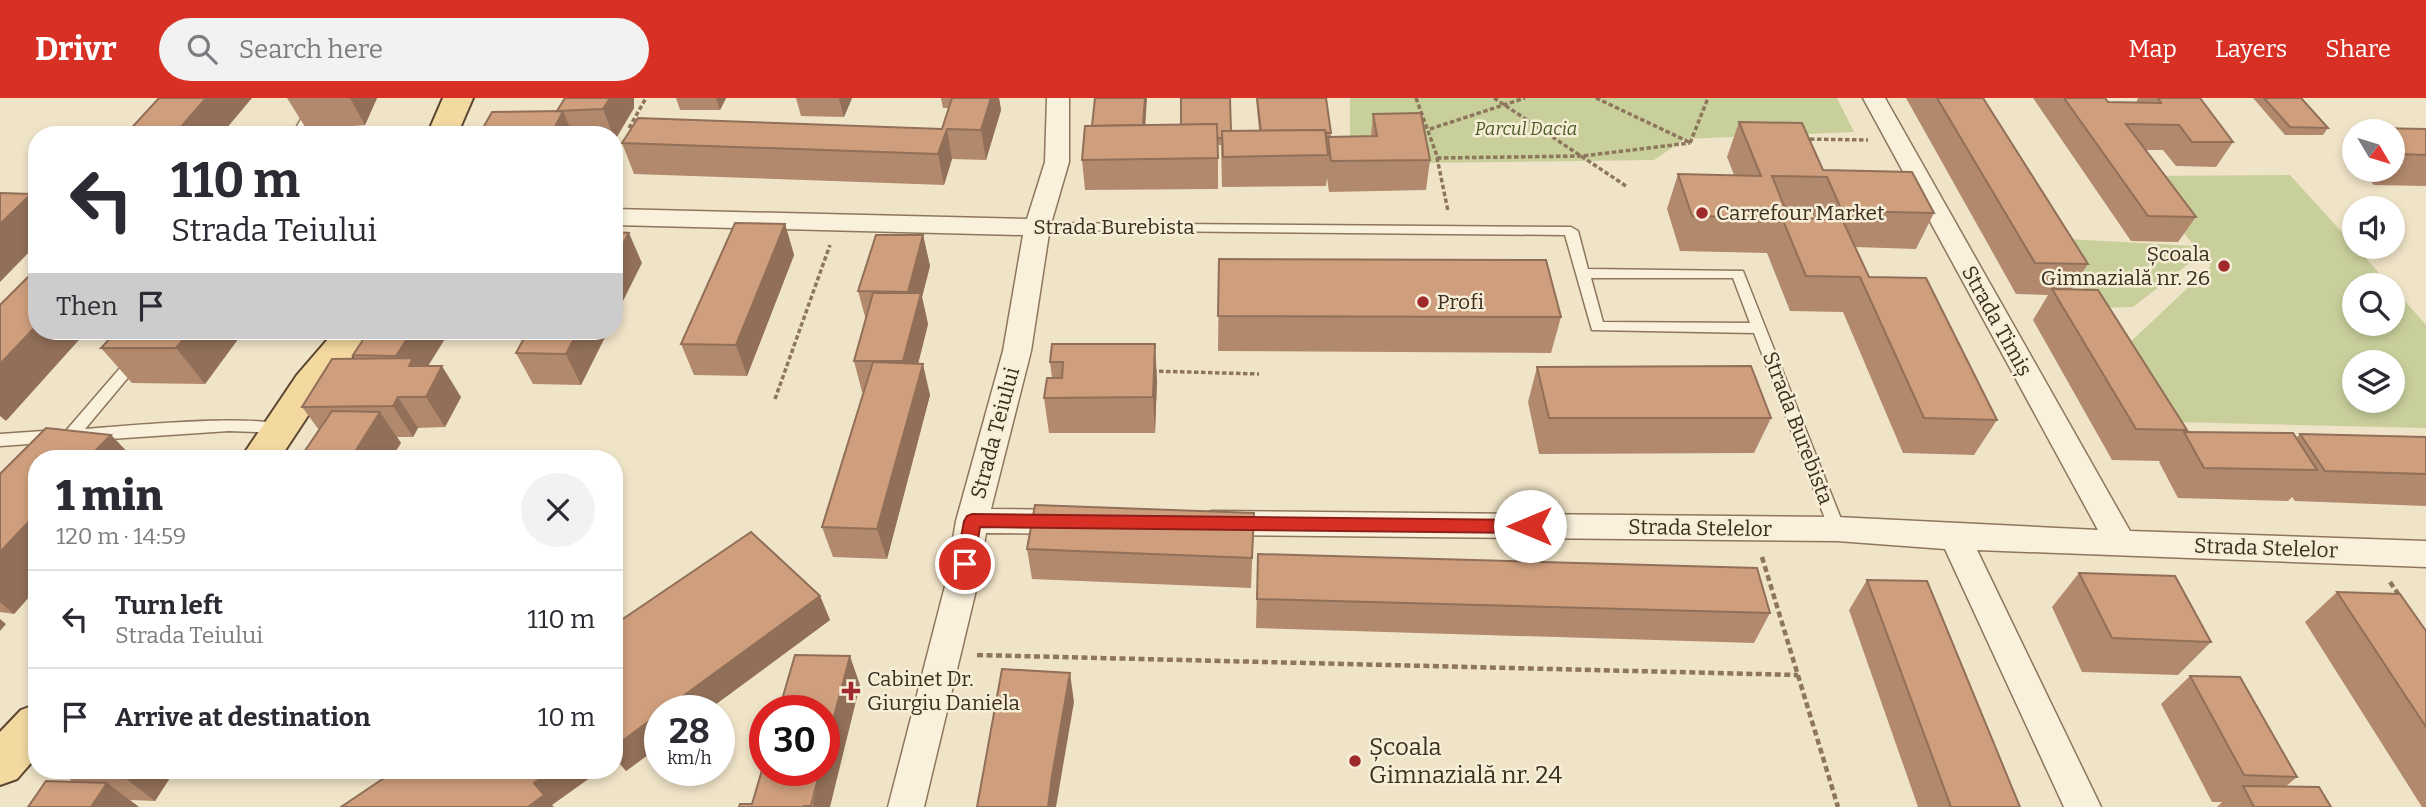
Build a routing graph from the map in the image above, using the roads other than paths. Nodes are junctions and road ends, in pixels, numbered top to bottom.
1 (319, 98) edge
2 (458, 98) edge
3 (486, 98) edge
4 (1058, 98) edge
5 (1874, 98) edge
6 (303, 126) edge
7 (446, 126) edge
8 (474, 126) edge
9 (623, 217) edge
10 (1037, 227) junction
11 (1582, 273) junction
12 (1759, 328) junction
13 (152, 340) edge
14 (328, 340) edge
15 (347, 340) edge
16 (310, 384) junction
17 (71, 435) junction
18 (0, 440) edge
19 (270, 444) edge
20 (972, 521) junction
21 (1096, 522) edge
22 (1178, 523) edge
23 (1837, 529) junction
24 (1955, 537) junction
25 (2121, 543) junction
26 (2426, 554) edge
27 (28, 734) edge
28 (0, 764) edge
29 (906, 807) edge
30 (2083, 807) edge

1 - 6 lane
2 - 7 main road
3 - 8 main road
4 - 10 street, Strada Teiului
5 - 25 street, Strada Timiș
9 - 10 street, Strada Burebista
10 - 11 lane, Strada Burebista
10 - 20 street, Strada Teiului
11 - 12 lane, Strada Burebista
11 - 12 lane, Strada Burebista
12 - 23 lane, Strada Burebista
13 - 17 lane
14 - 16 main road
15 - 16 main road
16 - 19 main road
17 - 18 lane
17 - 19 lane
20 - 21 street
20 - 29 street, Strada Teiului
22 - 23 street, Strada Stelelor
23 - 24 street, Strada Stelelor
24 - 25 street, Strada Stelelor
24 - 30 street
25 - 26 street, Strada Stelelor
27 - 28 main road

